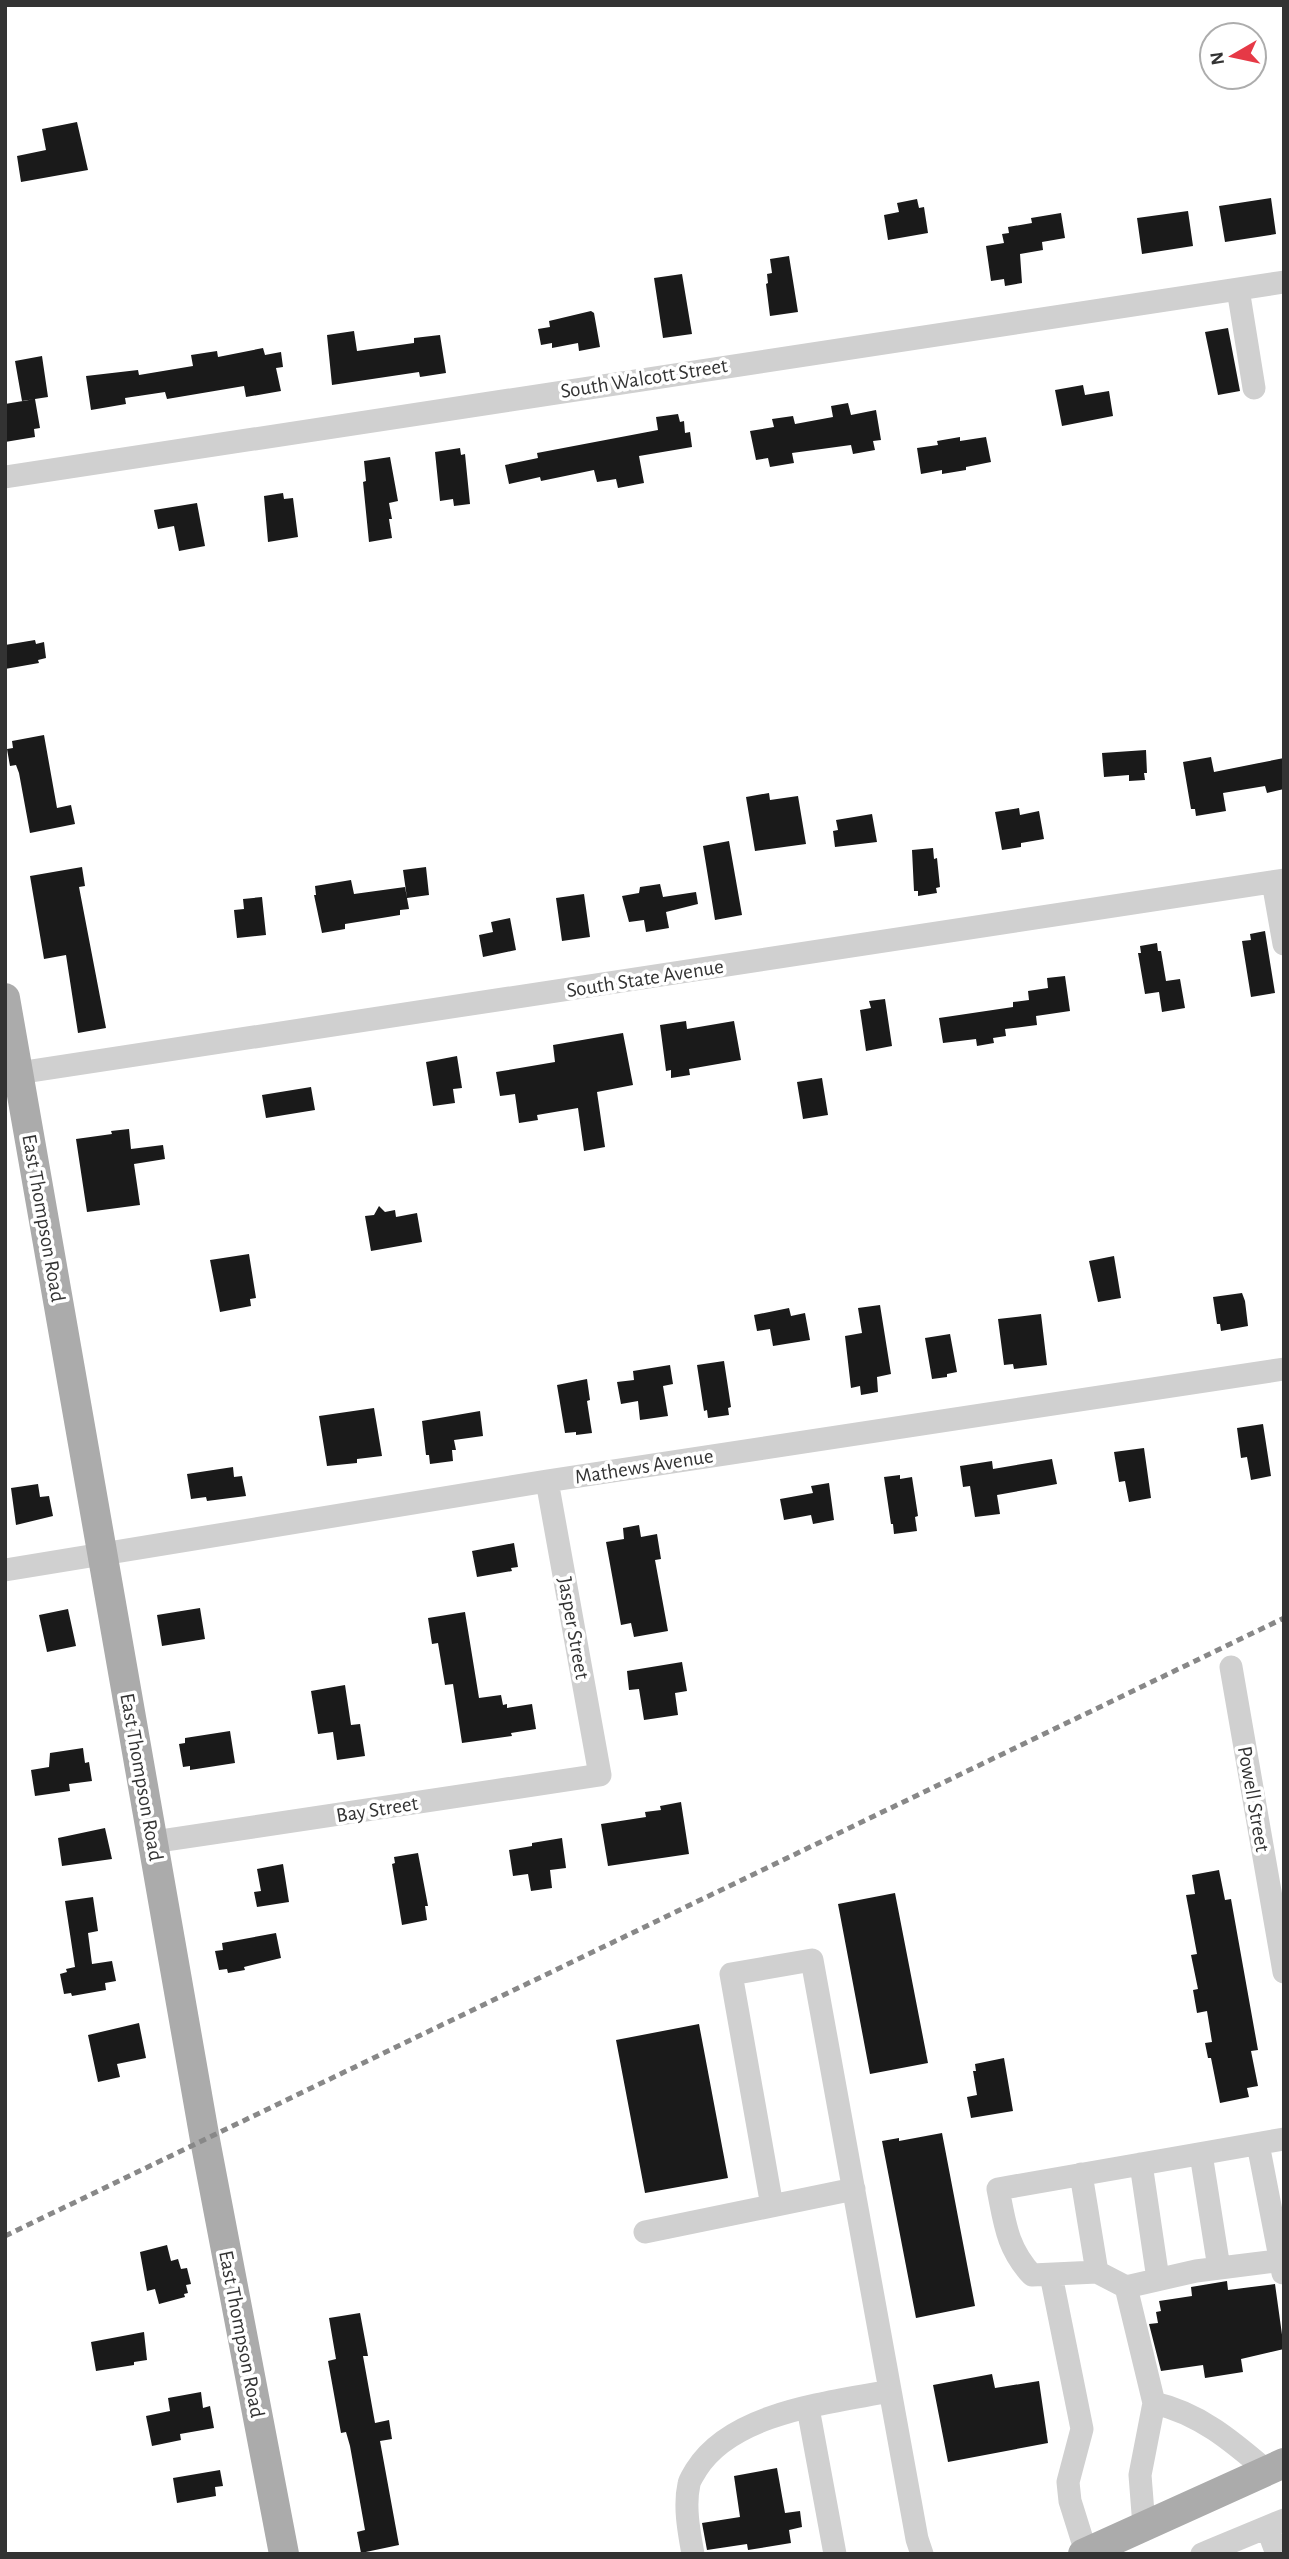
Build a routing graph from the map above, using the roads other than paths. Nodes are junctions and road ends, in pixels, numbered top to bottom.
1 (1284, 282) edge
2 (1238, 289) junction
3 (1254, 388) dead end
4 (5, 477) edge
5 (1278, 881) edge
6 (1284, 944) edge
7 (5, 998) edge
8 (12, 1074) edge
9 (1284, 1369) edge
10 (547, 1481) junction
11 (102, 1553) junction
12 (5, 1570) edge
13 (1231, 1667) dead end
14 (600, 1775) joint
15 (153, 1842) junction
16 (1284, 1972) edge
17 (1284, 2139) edge
18 (1258, 2144) junction
19 (1201, 2154) junction
20 (1141, 2164) junction
21 (1081, 2174) junction
22 (854, 2189) junction
23 (772, 2206) junction
24 (645, 2232) dead end
25 (1283, 2266) edge
26 (1219, 2268) junction
27 (1097, 2272) junction
28 (1051, 2275) junction
29 (1158, 2279) junction
30 (1126, 2287) junction
31 (890, 2390) junction
32 (1154, 2403) junction
33 (808, 2407) junction
34 (1275, 2467) edge
35 (1275, 2523) edge
36 (1144, 2526) junction
37 (1084, 2553) edge
38 (284, 2554) edge
39 (693, 2554) edge
40 (835, 2554) edge
41 (922, 2554) edge
42 (1202, 2554) edge
43 (1278, 2554) edge

1 - 2 street, South Walcott Street
2 - 3 street
2 - 4 street, South Walcott Street
5 - 6 street
5 - 8 street, South State Avenue
7 - 8 main road, East Thompson Road
8 - 11 main road, East Thompson Road
9 - 10 street, Mathews Avenue
10 - 11 street, Mathews Avenue
10 - 14 street, Jasper Street
11 - 12 street, Mathews Avenue
11 - 15 main road, East Thompson Road
13 - 16 street, Powell Street
14 - 15 street, Bay Street
15 - 38 main road, East Thompson Road
17 - 18 street
18 - 19 street
18 - 25 street
19 - 20 street
19 - 26 street
20 - 21 street
20 - 29 street
21 - 27 street
21 - 28 street
22 - 23 street
22 - 23 street
22 - 31 street
23 - 24 street
25 - 26 street
26 - 29 street
27 - 28 street
27 - 30 street
28 - 37 street
29 - 30 street
30 - 32 street
31 - 33 street
31 - 41 street
32 - 34 street
32 - 36 street
33 - 39 street
33 - 40 street
34 - 36 main road
35 - 42 street
35 - 43 street
36 - 37 main road

